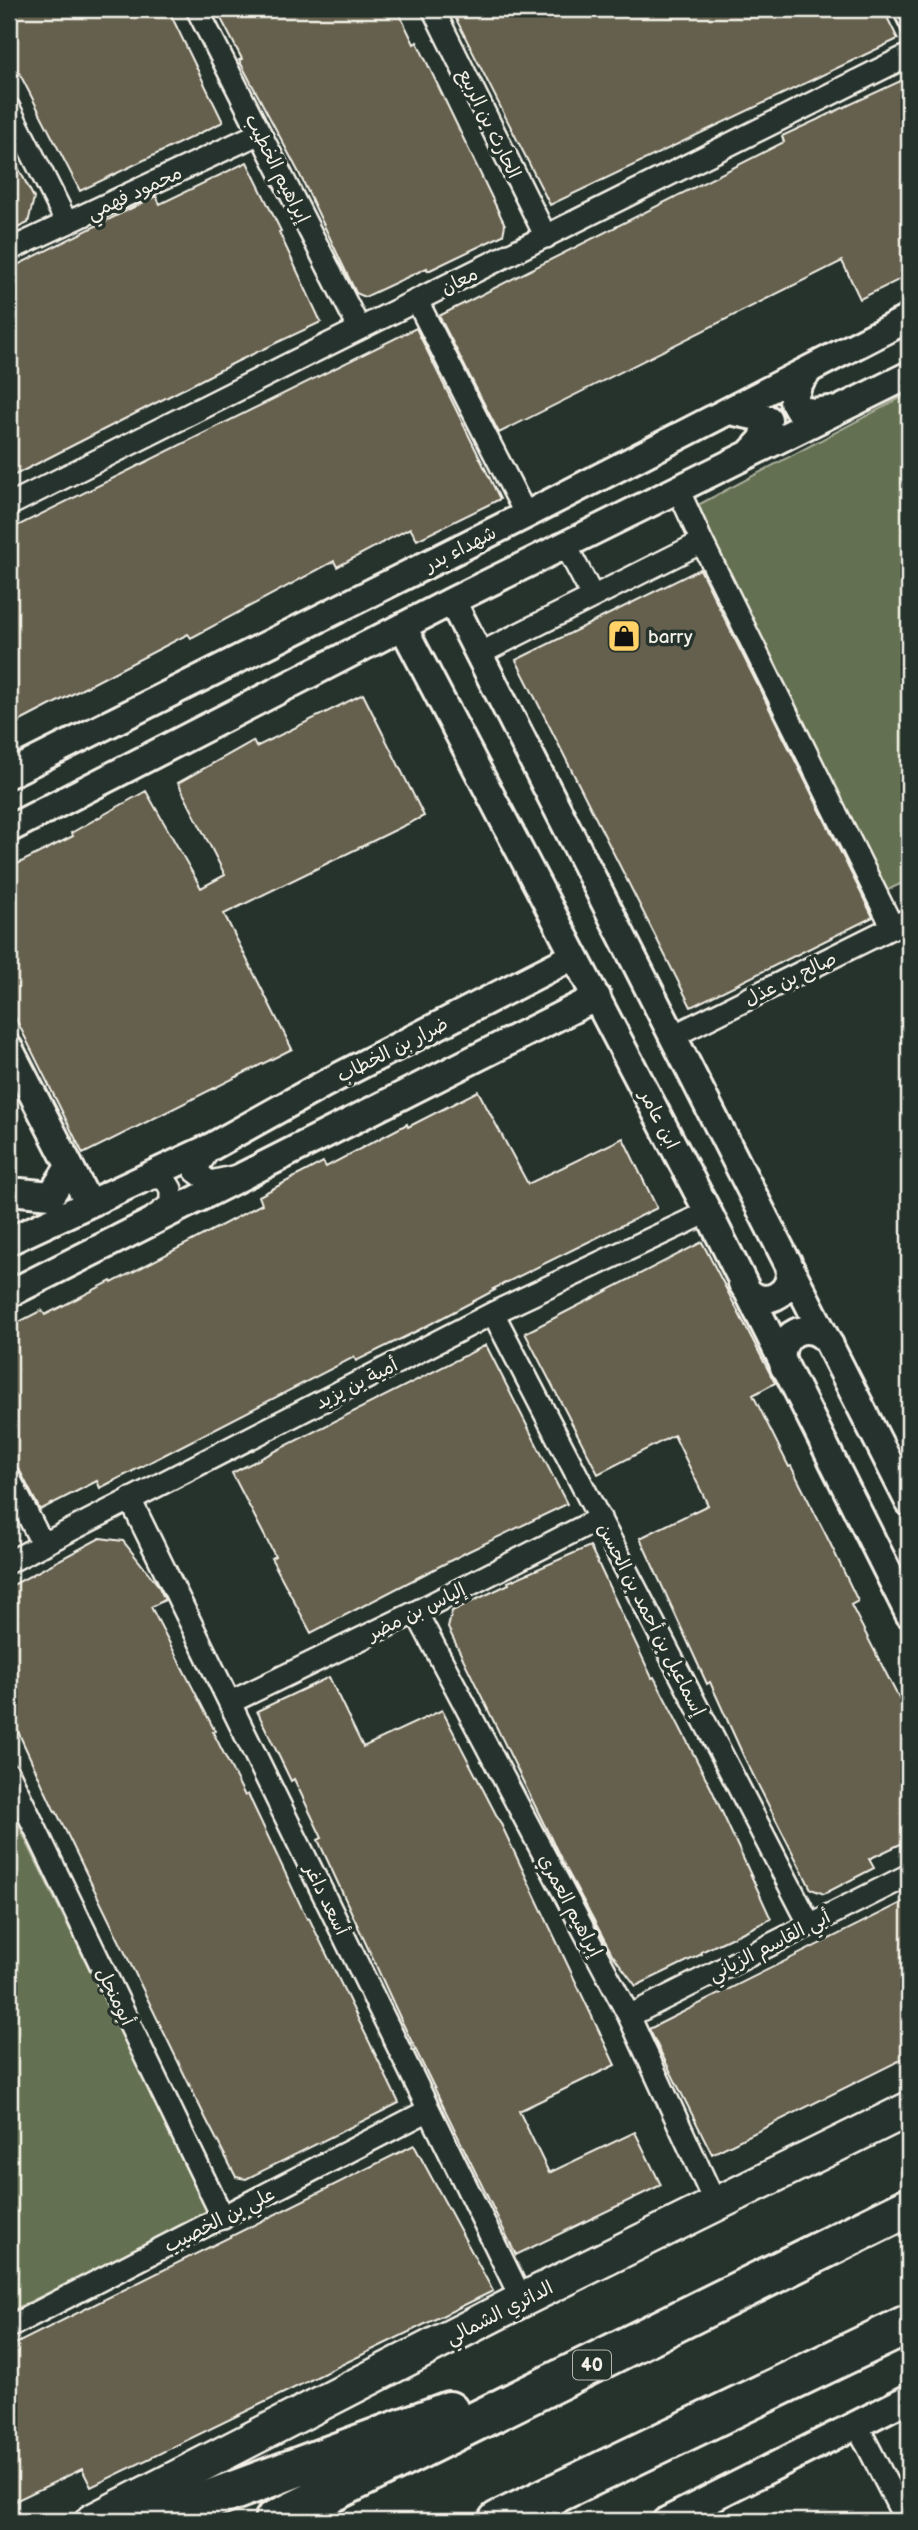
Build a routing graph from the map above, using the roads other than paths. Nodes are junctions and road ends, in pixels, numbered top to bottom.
1 (197, 9) edge
2 (433, 9) edge
3 (898, 9) edge
4 (909, 31) edge
5 (909, 55) edge
6 (9, 107) edge
7 (260, 133) junction
8 (67, 223) junction
9 (546, 237) junction
10 (9, 250) edge
11 (417, 301) junction
12 (909, 318) edge
13 (359, 328) junction
14 (810, 369) junction
15 (909, 375) edge
16 (835, 410) junction
17 (730, 411) junction
18 (750, 453) junction
19 (678, 489) junction
20 (9, 505) edge
21 (526, 515) junction
22 (702, 542) junction
23 (566, 547) junction
24 (593, 597) junction
25 (452, 601) junction
26 (403, 627) junction
27 (479, 654) junction
28 (9, 774) edge
29 (9, 828) edge
30 (901, 923) edge
31 (574, 956) junction
32 (597, 998) junction
33 (671, 1037) junction
34 (9, 1048) edge
35 (211, 1147) junction
36 (69, 1167) junction
37 (243, 1175) junction
38 (14, 1181) edge
39 (119, 1190) junction
40 (88, 1202) junction
41 (708, 1212) junction
42 (144, 1225) junction
43 (37, 1226) junction
44 (9, 1241) edge
45 (788, 1262) junction
46 (741, 1282) junction
47 (9, 1294) edge
48 (493, 1313) junction
49 (830, 1345) junction
50 (784, 1367) junction
51 (9, 1478) edge
52 (130, 1499) junction
53 (909, 1502) edge
54 (600, 1518) junction
55 (43, 1545) junction
56 (9, 1562) edge
57 (416, 1612) junction
58 (909, 1614) edge
59 (231, 1702) junction
60 (9, 1774) edge
61 (909, 1875) edge
62 (810, 1925) junction
63 (629, 2016) junction
64 (909, 2109) edge
65 (429, 2110) junction
66 (715, 2203) junction
67 (909, 2207) edge
68 (223, 2218) junction
69 (522, 2300) junction
70 (909, 2324) edge
71 (9, 2327) edge
72 (652, 2336) junction
73 (909, 2399) edge
74 (857, 2425) junction
75 (548, 2496) junction
76 (92, 2521) edge
77 (152, 2521) edge
78 (274, 2521) edge
79 (498, 2521) edge
80 (509, 2521) edge
81 (666, 2521) edge
82 (906, 2521) edge

1 - 7 street, إبراهيم الخطيب
2 - 9 street, الحارث بن الربيع
3 - 4 lane
5 - 9 street, معان
6 - 8 street
7 - 8 street, محمود فهمي
7 - 13 street, إبراهيم الخطيب
8 - 10 street, محمود فهمي
9 - 11 street, معان
11 - 13 street, معان
11 - 21 street
12 - 14 street, شهداء بدر
13 - 20 street, معان
14 - 16 street
14 - 17 street, شهداء بدر
15 - 16 street
16 - 18 street
17 - 18 street
17 - 21 street, شهداء بدر
18 - 19 street
19 - 22 street
19 - 23 street
21 - 28 street, شهداء بدر
22 - 24 street
22 - 30 street
23 - 24 street
23 - 25 street
24 - 27 street
25 - 26 street
25 - 27 street
26 - 29 street
26 - 31 street, ابن عامر
27 - 33 street
30 - 33 street, صالح بن عذل
31 - 32 street, ابن عامر
31 - 35 street, ضرار بن الخطاب
32 - 37 street, ضرار بن الخطاب
32 - 41 street, ابن عامر
33 - 45 street
34 - 36 street
35 - 37 street, ضرار بن الخطاب
35 - 39 street, ضرار بن الخطاب
36 - 38 street
36 - 40 street
37 - 42 street, ضرار بن الخطاب
38 - 43 street
39 - 40 street, ضرار بن الخطاب
39 - 42 street, ضرار بن الخطاب
40 - 43 street, ضرار بن الخطاب
41 - 46 street, ابن عامر
41 - 48 street, أمية بن يزيد
42 - 47 street, ضرار بن الخطاب
43 - 44 street, ضرار بن الخطاب
45 - 46 street
45 - 49 street
46 - 50 street, ابن عامر
48 - 52 street, أمية بن يزيد
48 - 54 street, إسماعيل بن أحمد بن الحسن
49 - 50 street
49 - 53 street
50 - 58 street, ابن عامر
51 - 55 street
52 - 55 street, أمية بن يزيد
52 - 59 street, أسعد داغر
54 - 57 street, إلياس بن مضر
54 - 62 street, إسماعيل بن أحمد بن الحسن
55 - 56 street, أمية بن يزيد
57 - 59 street, إلياس بن مضر
57 - 63 street, إبراهيم العمري
59 - 65 street, أسعد داغر
60 - 68 street, أبومنجل
61 - 62 street, أبي القاسم الزياني
62 - 63 street, أبي القاسم الزياني
63 - 66 street, إبراهيم العمري
64 - 66 main road, الدائري الشمالي
65 - 68 street, علي بن الخصيب
65 - 69 street, أسعد داغر
66 - 69 main road, الدائري الشمالي
67 - 72 highway, 40
68 - 71 street, علي بن الخصيب
69 - 76 main road, الدائري الشمالي
70 - 75 highway
72 - 77 highway
72 - 78 highway, 40
73 - 74 street
74 - 81 street
74 - 82 street
75 - 79 highway
75 - 80 highway

